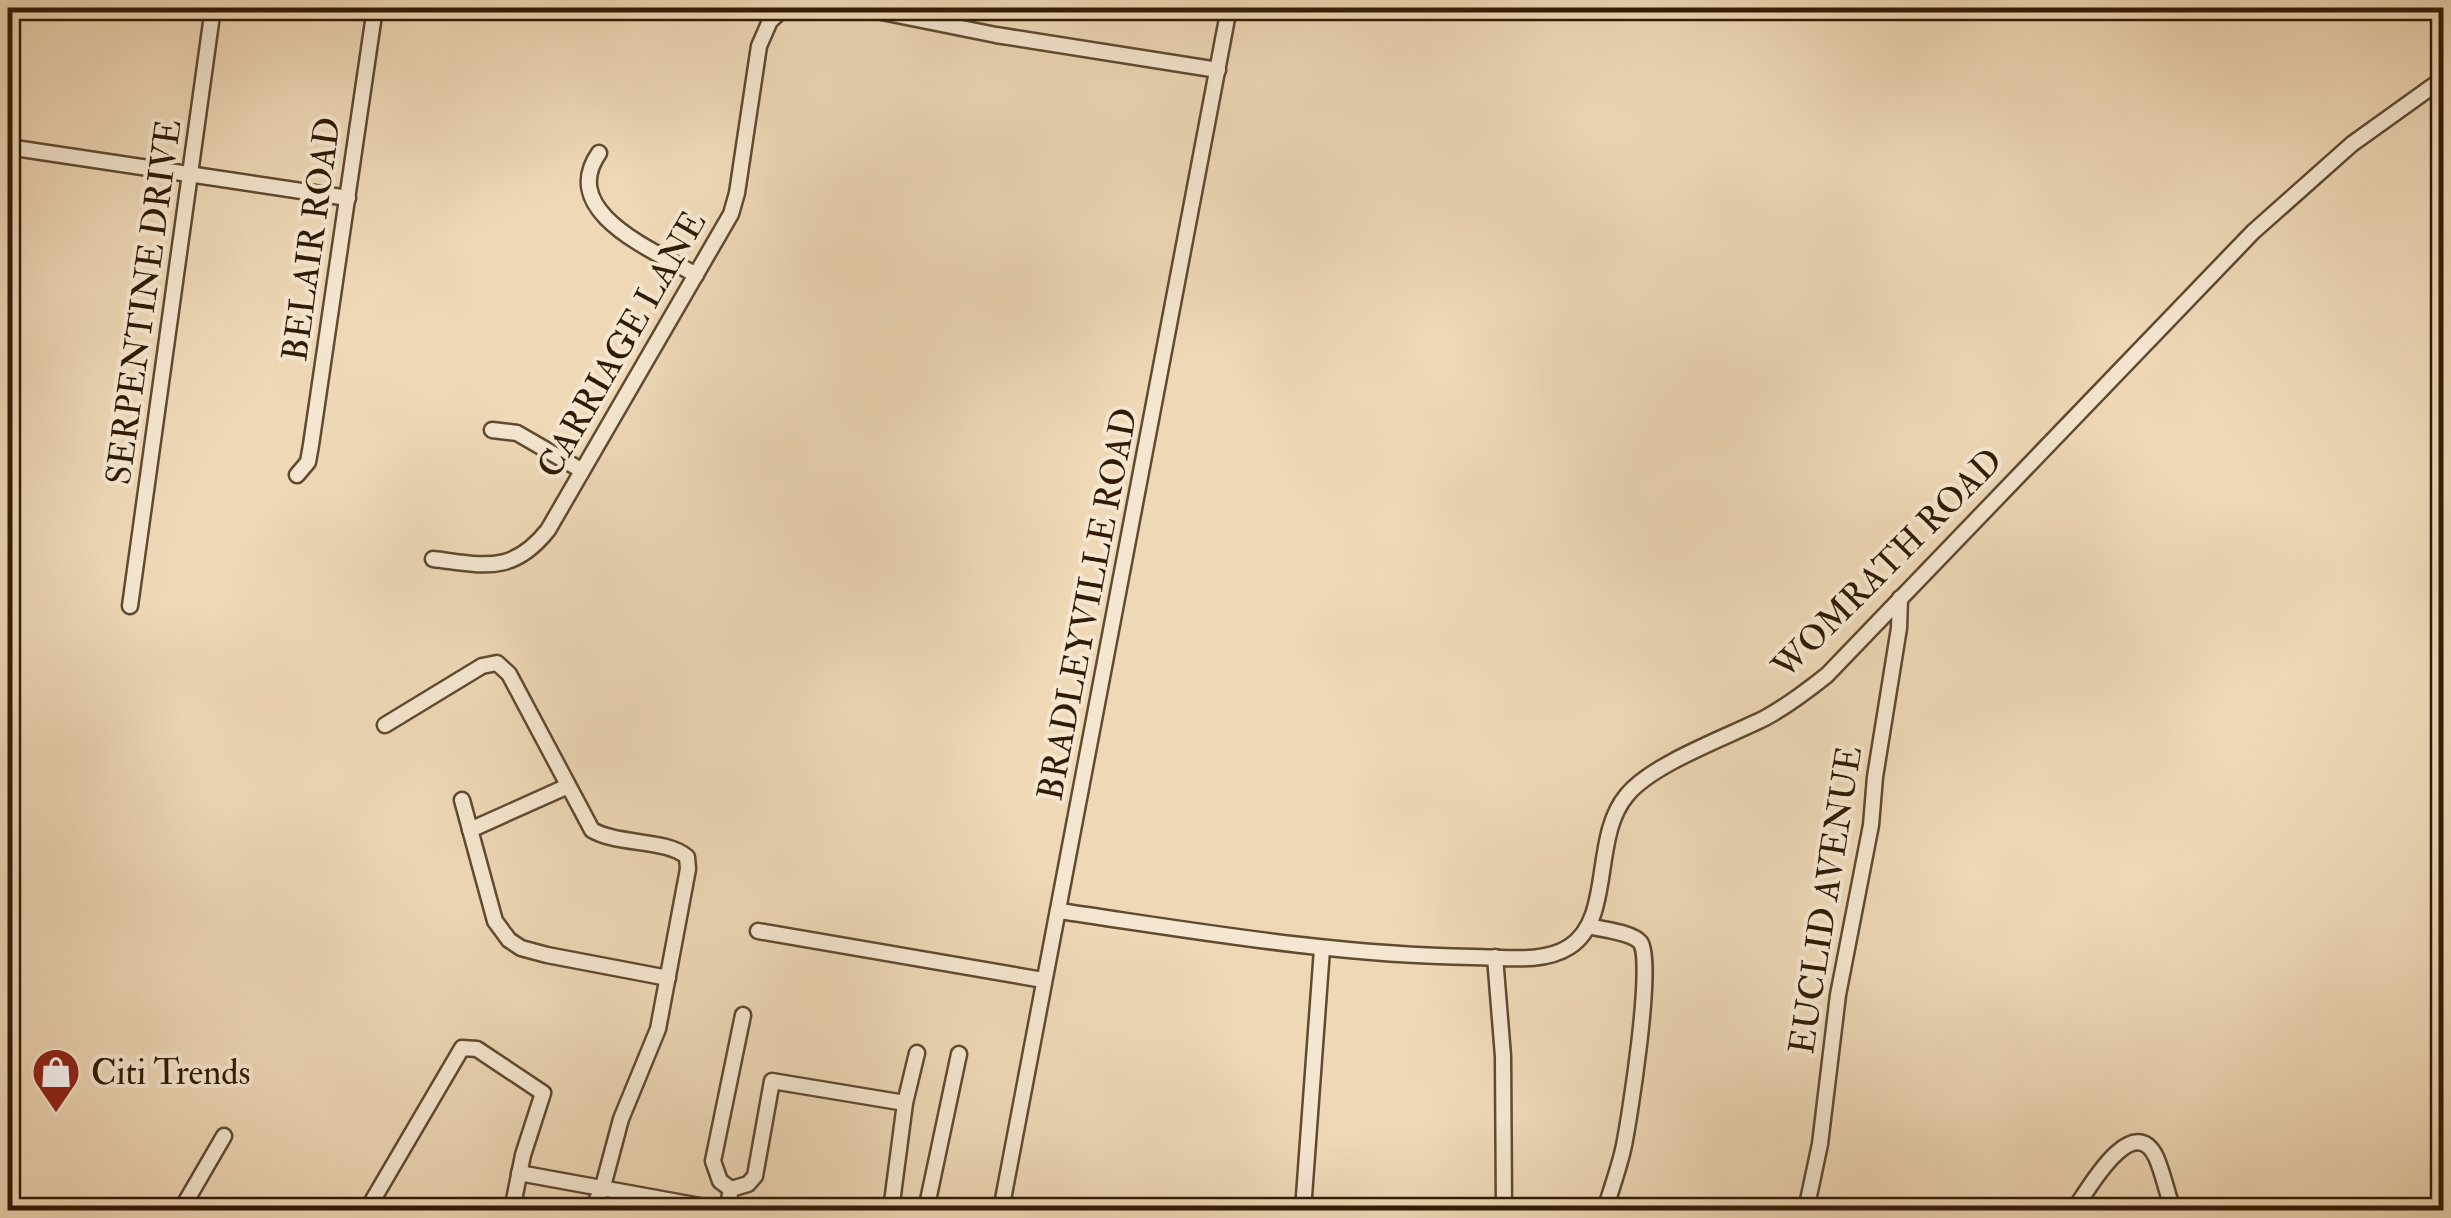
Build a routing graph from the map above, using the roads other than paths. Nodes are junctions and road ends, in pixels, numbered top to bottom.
1 (376, 8) edge
2 (784, 8) edge
3 (862, 8) edge
4 (1230, 8) edge
5 (210, 10) edge
6 (1218, 70) junction
7 (2444, 78) edge
8 (8, 147) edge
9 (598, 153) dead end
10 (191, 174) junction
11 (348, 198) junction
12 (696, 275) junction
13 (492, 430) dead end
14 (581, 470) junction
15 (298, 475) dead end
16 (432, 559) dead end
17 (1900, 598) junction
18 (130, 606) dead end
19 (384, 725) dead end
20 (568, 786) junction
21 (462, 800) dead end
22 (470, 830) junction
23 (1060, 910) junction
24 (1589, 926) junction
25 (758, 931) dead end
26 (1322, 950) junction
27 (1495, 957) junction
28 (668, 978) junction
29 (1043, 980) junction
30 (743, 1015) dead end
31 (917, 1053) dead end
32 (959, 1054) dead end
33 (905, 1102) junction
34 (224, 1136) dead end
35 (519, 1173) junction
36 (731, 1189) junction
37 (602, 1190) junction
38 (181, 1210) edge
39 (367, 1210) edge
40 (512, 1210) edge
41 (590, 1210) edge
42 (604, 1210) edge
43 (724, 1210) edge
44 (891, 1210) edge
45 (926, 1210) edge
46 (1000, 1210) edge
47 (1303, 1210) edge
48 (1504, 1210) edge
49 (1606, 1210) edge
50 (1806, 1210) edge
51 (2074, 1210) edge
52 (2172, 1210) edge

1 - 11 street, BELAIR ROAD
2 - 12 street, CARRIAGE LANE
3 - 6 street
4 - 6 street, BRADLEYVILLE ROAD
5 - 10 street, SERPENTINE DRIVE
6 - 23 street, BRADLEYVILLE ROAD
7 - 17 street, WOMRATH ROAD
8 - 10 street
9 - 12 street
10 - 11 street
10 - 18 street, SERPENTINE DRIVE
11 - 15 street, BELAIR ROAD
12 - 14 street, CARRIAGE LANE
13 - 14 street
14 - 16 street, CARRIAGE LANE
17 - 24 street, WOMRATH ROAD
17 - 50 street, EUCLID AVENUE
19 - 20 street
20 - 22 street
20 - 28 street
21 - 22 street
22 - 28 street
23 - 26 street
23 - 29 street, BRADLEYVILLE ROAD
24 - 27 street
24 - 49 street
25 - 29 street
26 - 27 street
26 - 47 street
27 - 48 street
28 - 37 street
29 - 46 street, BRADLEYVILLE ROAD
30 - 36 street
31 - 33 street
32 - 45 street
33 - 36 street
33 - 44 street
34 - 38 street
35 - 37 street
35 - 39 street
35 - 40 street
36 - 43 street
37 - 41 street
37 - 42 street
37 - 43 street
51 - 52 street

